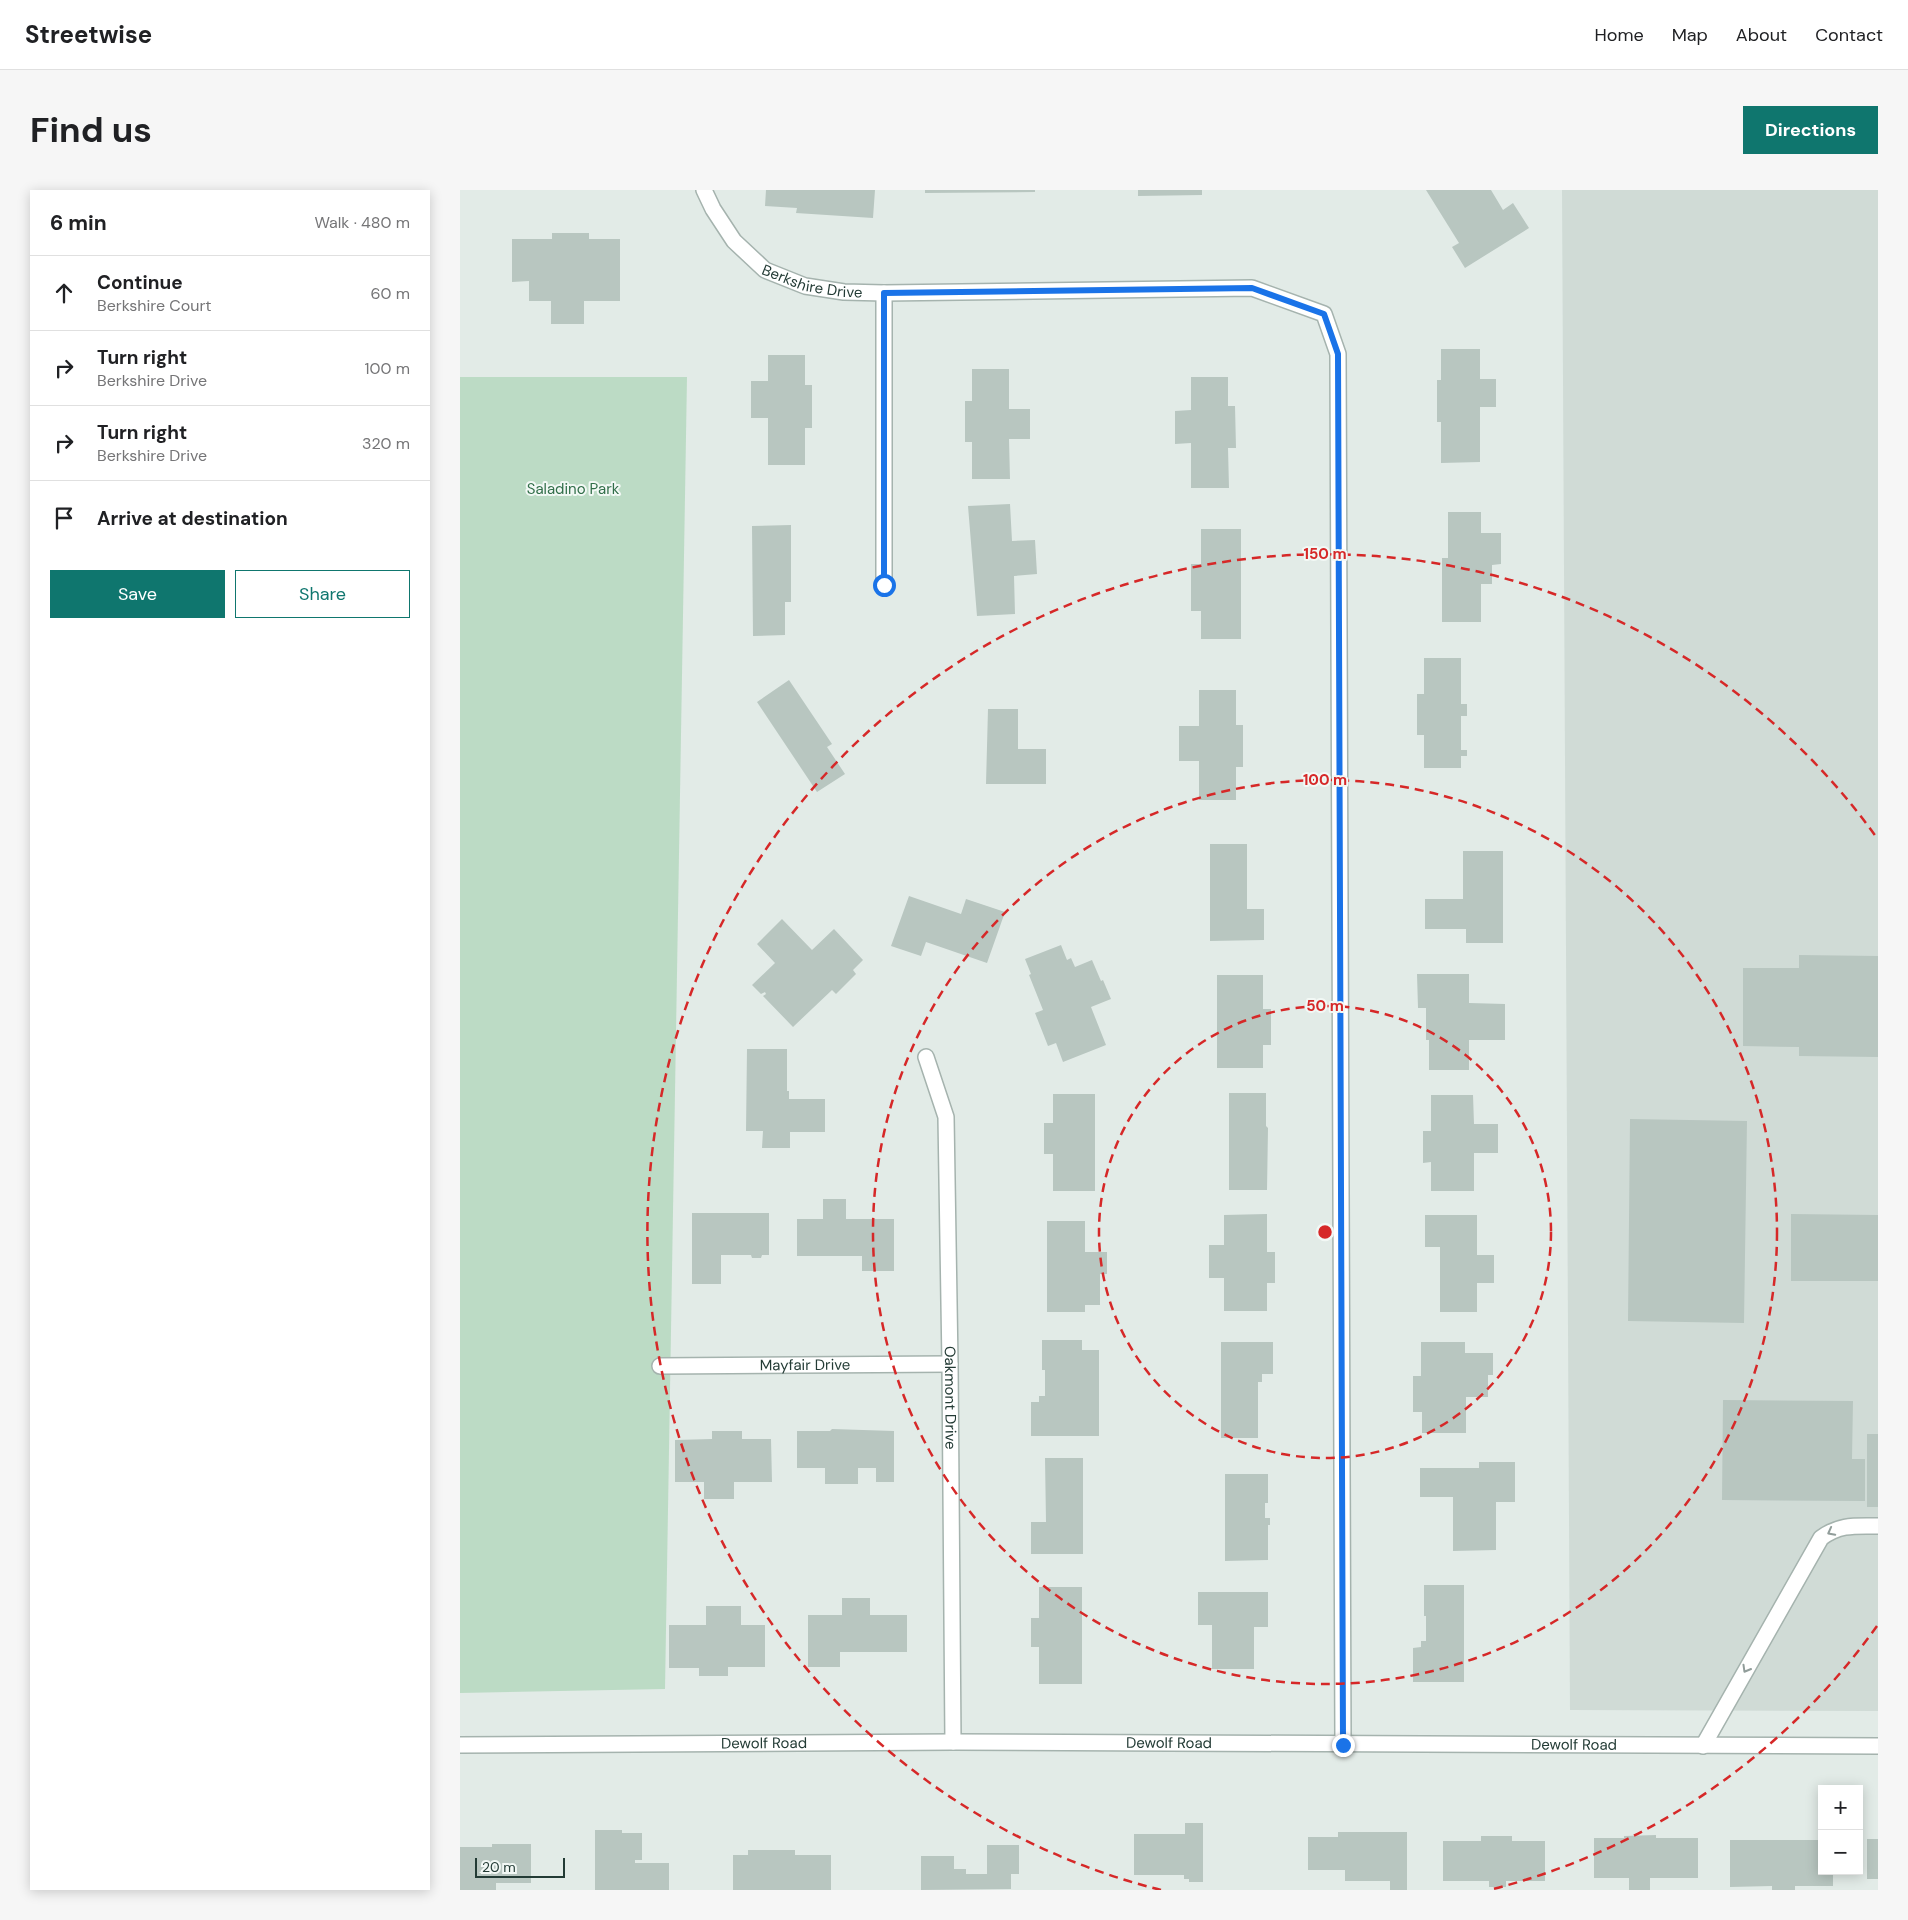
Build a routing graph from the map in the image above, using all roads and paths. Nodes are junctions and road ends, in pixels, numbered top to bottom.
1 (704, 190) edge
2 (884, 293) junction
3 (884, 585) dead end
4 (926, 1057) dead end
5 (950, 1364) junction
6 (660, 1366) dead end
7 (1878, 1526) edge
8 (953, 1742) junction
9 (460, 1745) edge
10 (1343, 1745) junction
11 (1703, 1746) junction
12 (1878, 1746) edge

1 - 2 street, Berkshire Drive
2 - 3 street
2 - 10 street, Berkshire Drive
4 - 5 street, Oakmont Drive
5 - 6 street, Mayfair Drive
5 - 8 street, Oakmont Drive
7 -> 11 street
8 - 9 street, Dewolf Road
8 - 10 street, Dewolf Road
10 - 11 street, Dewolf Road
11 - 12 street, Dewolf Road

